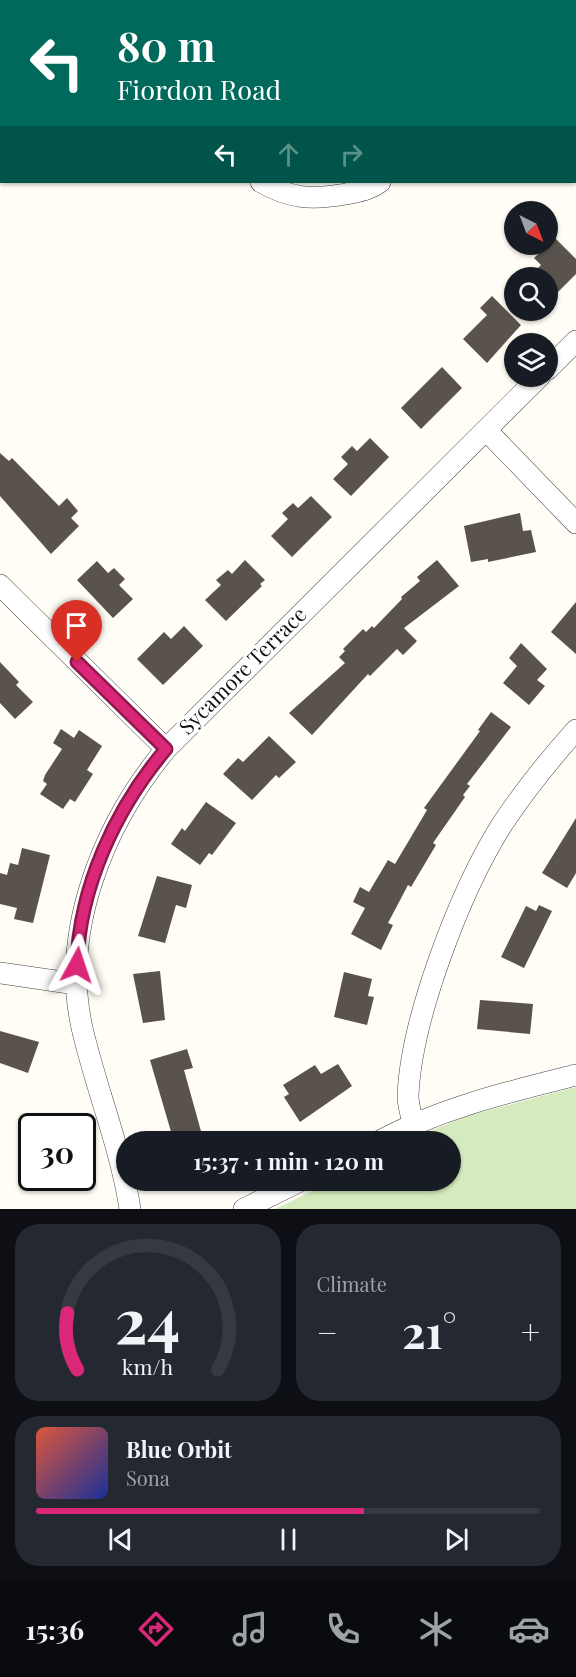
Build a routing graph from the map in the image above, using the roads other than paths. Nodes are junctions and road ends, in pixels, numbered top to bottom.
1 (263, 183) edge
2 (379, 183) edge
3 (576, 341) edge
4 (558, 359) edge
5 (529, 387) edge
6 (486, 430) junction
7 (576, 523) edge
8 (0, 585) edge
9 (576, 730) edge
10 (166, 749) junction
11 (0, 973) edge
12 (76, 984) junction
13 (576, 1075) edge
14 (413, 1123) junction
15 (398, 1131) edge
16 (280, 1191) edge
17 (130, 1209) edge
18 (244, 1209) edge

1 - 2 street
3 - 4 street
5 - 6 street, Sycamore Terrace
6 - 7 street
6 - 10 street, Sycamore Terrace
8 - 10 street
9 - 14 street
10 - 12 street, Sycamore Terrace
11 - 12 street
12 - 17 street, Sycamore Terrace
13 - 14 street
14 - 15 street
16 - 18 street

